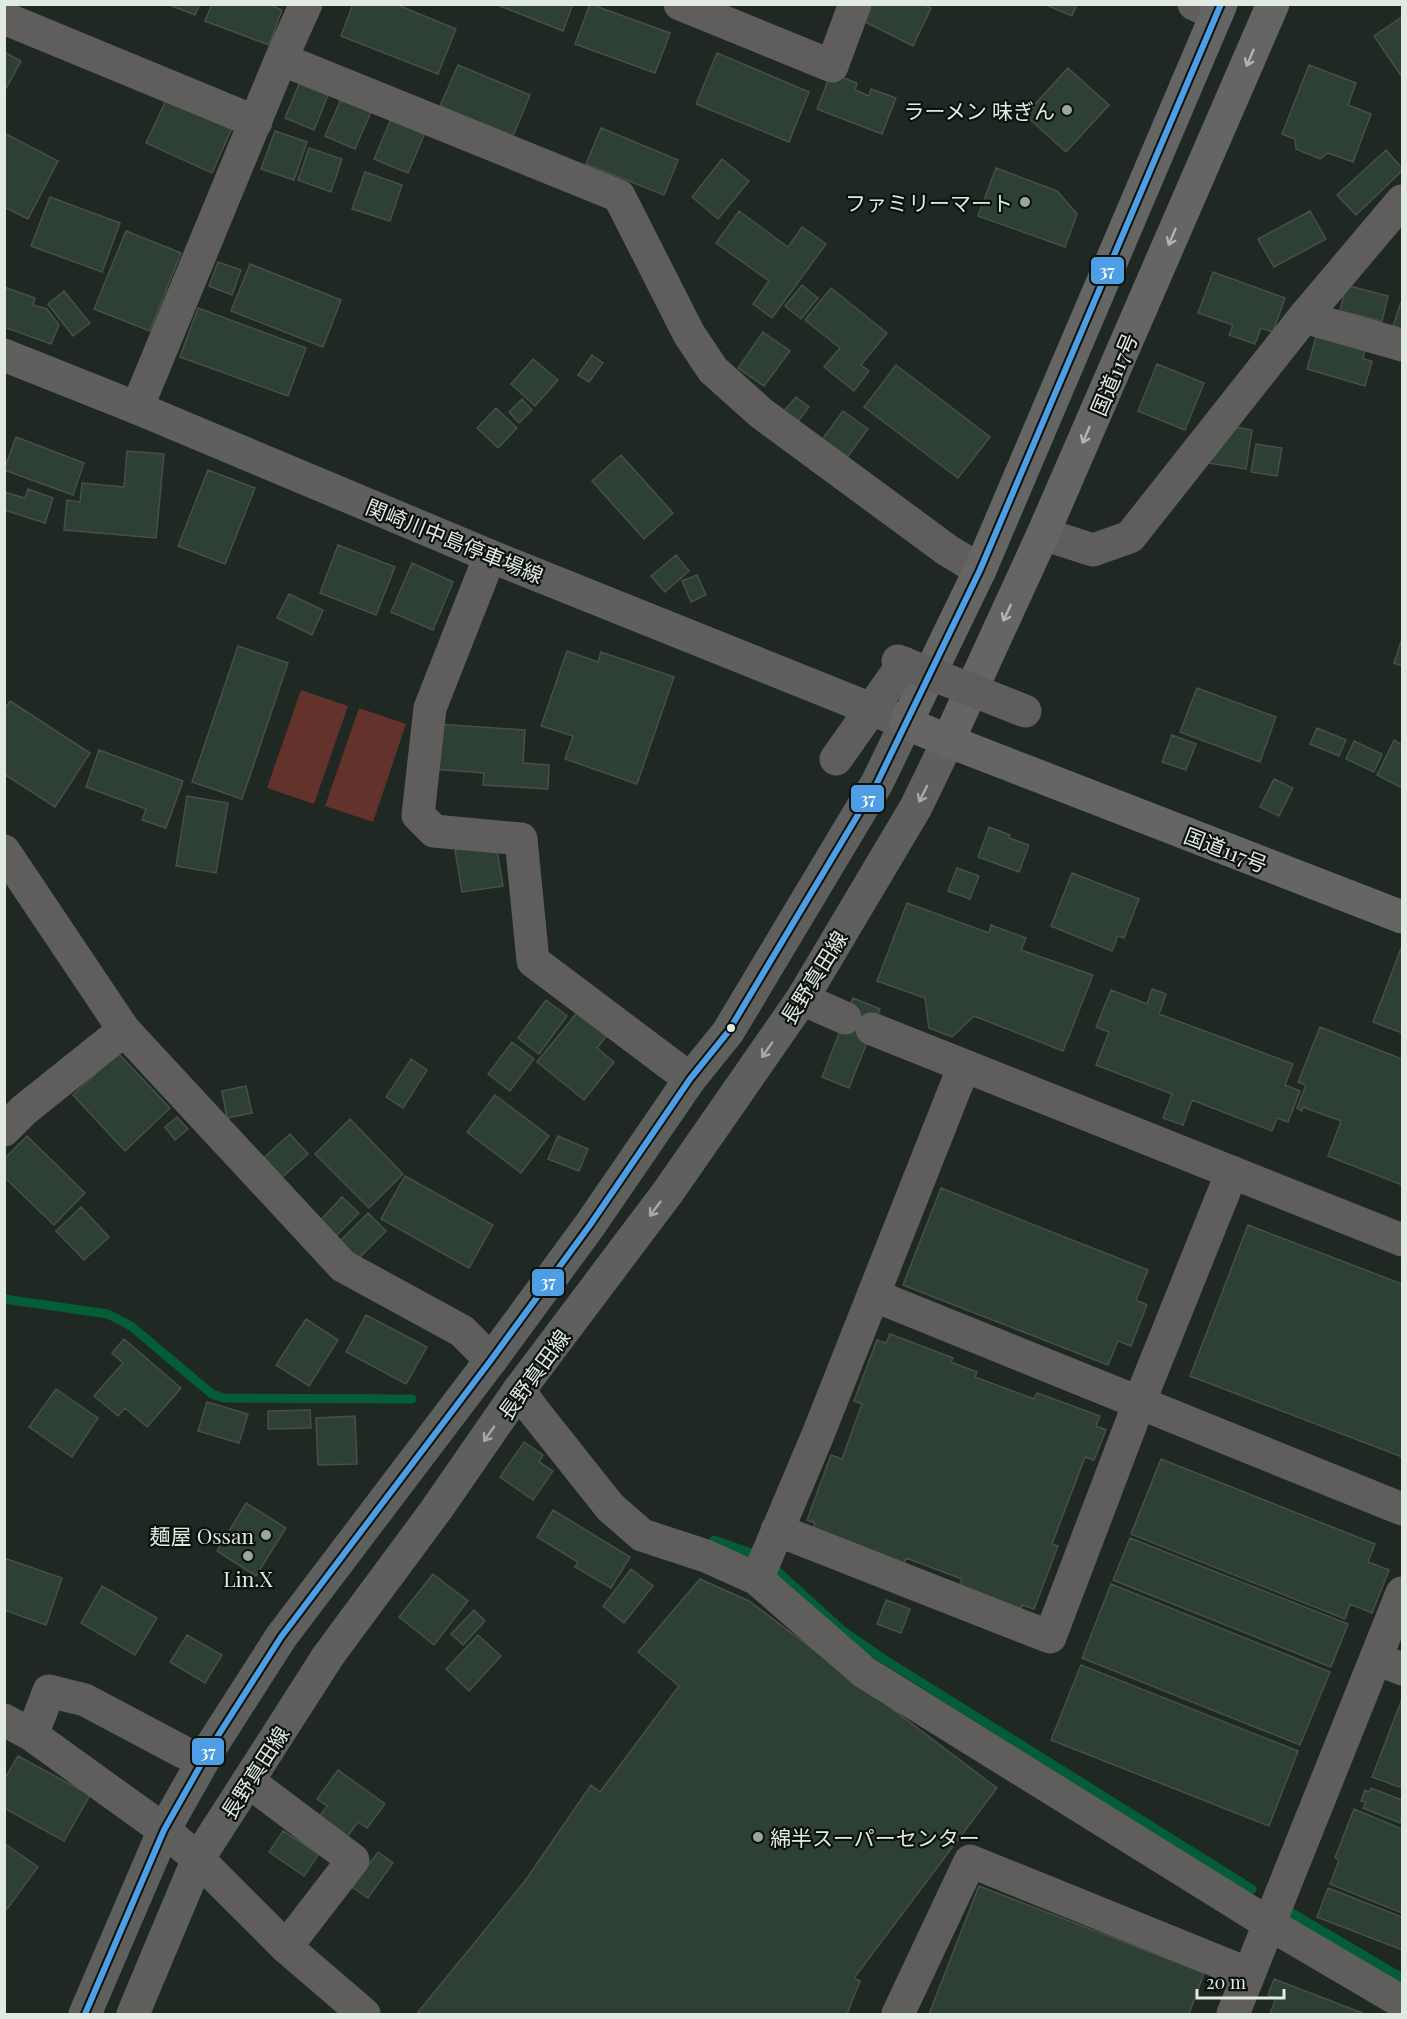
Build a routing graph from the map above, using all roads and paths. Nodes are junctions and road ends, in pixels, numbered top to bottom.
1 (306, 4) edge
2 (680, 4) edge
3 (855, 4) edge
4 (1273, 4) edge
5 (1211, 8) edge
6 (4, 18) edge
7 (281, 59) junction
8 (256, 122) junction
9 (1402, 201) edge
10 (1304, 317) junction
11 (1402, 345) edge
12 (4, 355) edge
13 (138, 408) junction
14 (1043, 534) junction
15 (490, 556) junction
16 (980, 570) junction
17 (1025, 711) dead end
18 (906, 723) junction
19 (948, 741) junction
20 (836, 759) dead end
21 (4, 851) edge
22 (1402, 917) edge
23 (802, 999) junction
24 (124, 1030) junction
25 (964, 1066) junction
26 (690, 1079) junction
27 (4, 1131) edge
28 (1232, 1172) junction
29 (1402, 1240) edge
30 (873, 1295) junction
31 (491, 1360) junction
32 (519, 1390) junction
33 (1139, 1403) junction
34 (1402, 1509) edge
35 (777, 1530) junction
36 (757, 1579) junction
37 (1402, 1593) edge
38 (1390, 1664) edge
39 (18, 1728) edge
40 (183, 1752) dead end
41 (248, 1781) junction
42 (164, 1830) junction
43 (198, 1858) junction
44 (1269, 1923) junction
45 (286, 1947) junction
46 (1249, 1974) junction
47 (1402, 2002) edge
48 (85, 2014) edge
49 (133, 2014) edge
50 (364, 2014) edge
51 (898, 2014) edge
52 (1233, 2014) edge

1 - 7 street
2 - 3 street
4 -> 14 highway, 国道117号
5 - 16 highway
6 - 8 street
7 - 8 street
7 - 16 street
8 - 13 street
9 - 10 street
10 - 11 street
10 - 14 street
12 - 13 main road, 関崎川中島停車場線
13 - 15 main road, 関崎川中島停車場線
14 -> 19 highway, 国道117号
15 - 18 main road, 関崎川中島停車場線
15 - 26 street
16 - 18 highway
17 - 20 street, bridge
18 - 19 highway, 国道117号
18 - 26 main road, 長野真田線
19 - 22 highway, 国道117号
19 -> 23 main road, 長野真田線
21 - 24 street
23 - 25 street
23 -> 32 main road, 長野真田線
24 - 27 street
24 - 31 street
25 - 28 street
25 - 30 street
26 - 31 main road, 長野真田線
28 - 29 street
28 - 33 street
30 - 33 street
30 - 35 street
31 - 42 main road, 長野真田線
32 - 36 street
32 -> 41 main road, 長野真田線
33 - 34 street
33 - 35 street
35 - 36 street
36 - 44 street
37 - 38 street
38 - 44 street
39 - 40 street
39 - 42 street
41 - 43 main road, 長野真田線
41 - 45 street
42 - 43 street
42 - 48 main road, 長野真田線
43 - 45 street
43 - 49 main road, 長野真田線
44 - 46 street
44 - 47 street
45 - 50 street
46 - 51 street
46 - 52 street

